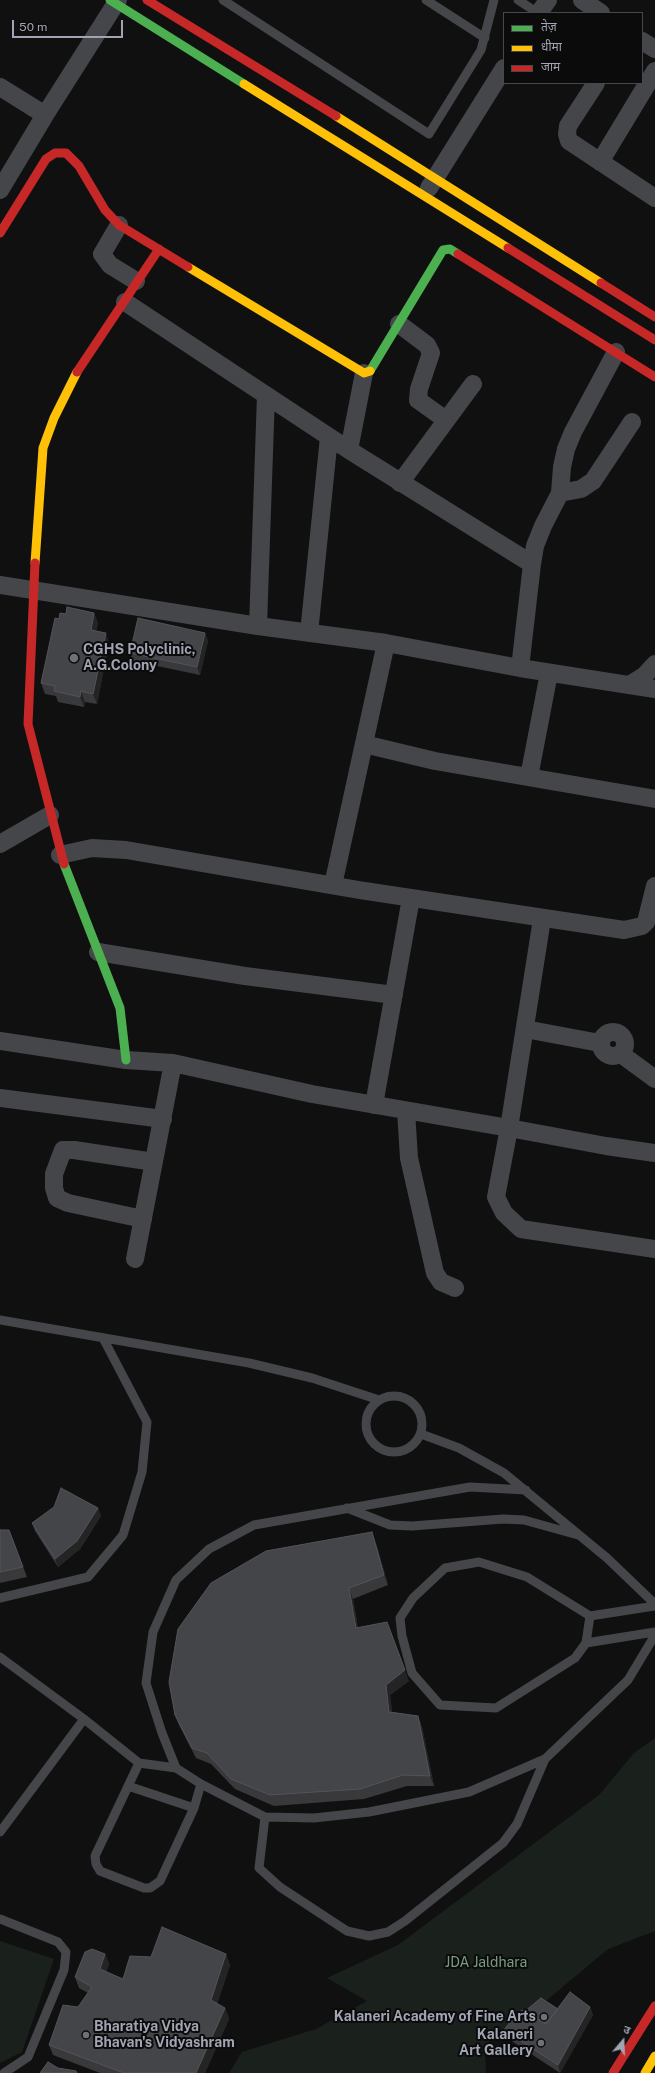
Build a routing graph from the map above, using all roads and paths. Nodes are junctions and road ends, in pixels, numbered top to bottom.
1 (147, 0) edge
2 (223, 0) edge
3 (426, 0) edge
4 (494, 0) edge
5 (518, 0) edge
6 (548, 0) edge
7 (582, 0) edge
8 (115, 1) edge
9 (537, 12) edge
10 (540, 12) edge
11 (600, 12) edge
12 (486, 38) junction
13 (643, 42) edge
14 (655, 49) edge
15 (503, 70) edge
16 (655, 71) edge
17 (595, 84) edge
18 (0, 87) edge
19 (45, 115) junction
20 (600, 162) junction
21 (435, 177) junction
22 (0, 190) edge
23 (426, 196) junction
24 (655, 198) edge
25 (119, 225) junction
26 (0, 233) edge
27 (159, 249) junction
28 (136, 281) junction
29 (125, 302) junction
30 (655, 317) edge
31 (399, 324) junction
32 (655, 340) edge
33 (616, 352) junction
34 (364, 373) junction
35 (655, 377) edge
36 (473, 384) dead end
37 (266, 395) junction
38 (446, 420) junction
39 (632, 422) dead end
40 (329, 437) junction
41 (349, 450) junction
42 (400, 483) junction
43 (560, 493) junction
44 (532, 564) junction
45 (0, 585) edge
46 (33, 591) junction
47 (258, 626) junction
48 (309, 633) junction
49 (386, 643) junction
50 (655, 664) edge
51 (520, 668) junction
52 (549, 673) junction
53 (631, 684) junction
54 (655, 689) edge
55 (364, 744) junction
56 (529, 777) junction
57 (655, 798) edge
58 (50, 816) junction
59 (0, 844) edge
60 (60, 855) junction
61 (333, 885) junction
62 (655, 886) edge
63 (411, 898) junction
64 (542, 919) junction
65 (98, 952) junction
66 (394, 995) junction
67 (524, 1029) junction
68 (0, 1041) edge
69 (126, 1060) junction
70 (173, 1063) junction
71 (655, 1079) edge
72 (0, 1098) edge
73 (374, 1105) junction
74 (406, 1111) junction
75 (163, 1119) junction
76 (509, 1128) junction
77 (655, 1153) edge
78 (154, 1162) junction
79 (143, 1218) junction
80 (655, 1249) edge
81 (135, 1259) dead end
82 (455, 1288) dead end
83 (0, 1320) edge
84 (104, 1338) junction
85 (379, 1400) junction
86 (421, 1434) junction
87 (526, 1490) junction
88 (347, 1508) junction
89 (581, 1535) junction
90 (0, 1598) edge
91 (655, 1605) edge
92 (590, 1616) junction
93 (655, 1634) edge
94 (586, 1644) junction
95 (0, 1657) edge
96 (84, 1719) junction
97 (545, 1759) junction
98 (139, 1763) junction
99 (176, 1768) junction
100 (201, 1784) junction
101 (128, 1786) junction
102 (194, 1808) junction
103 (265, 1817) junction
104 (0, 1832) edge
105 (0, 1919) edge
106 (655, 2006) edge
107 (655, 2056) edge
108 (4, 2073) edge
109 (613, 2073) edge
110 (645, 2073) edge

1 - 21 street
2 - 12 lane
3 - 12 lane
4 - 12 lane
5 - 9 lane
6 - 10 street
7 - 11 street
8 - 19 street
8 - 23 street
13 - 14 street
15 - 21 street
16 - 20 street
17 - 20 street
18 - 19 street
19 - 22 street
20 - 24 street
21 - 23 street
21 - 30 street
23 - 32 street
25 - 26 street
25 - 27 street
25 - 28 street
27 - 28 street
27 - 34 street
28 - 29 street
29 - 37 street
29 - 46 street
31 - 33 street
31 - 34 street
31 - 38 street
33 - 35 street
33 - 43 street
34 - 41 street
36 - 38 street
37 - 40 street
37 - 47 street
38 - 42 street
39 - 43 street
40 - 41 street
40 - 48 street
41 - 42 street
42 - 44 street
43 - 44 street
44 - 51 street
45 - 46 street
46 - 47 street
46 - 58 street
47 - 48 street
48 - 49 street
49 - 51 street
49 - 55 street
50 - 53 street
51 - 52 street
52 - 53 street
52 - 56 street
53 - 54 street
55 - 56 street
55 - 61 street
56 - 57 street
58 - 59 street
58 - 60 street
60 - 61 street
60 - 65 street
61 - 63 street
62 - 64 street
63 - 64 street
63 - 66 street
64 - 67 street
65 - 66 street
65 - 69 street
66 - 73 street
67 - 71 street
67 - 76 street
68 - 69 street
69 - 70 street
70 - 73 street
70 - 75 street
72 - 75 street
73 - 74 street
74 - 76 street
74 - 82 street
75 - 78 street
76 - 77 street
76 - 80 street
78 - 79 street
78 - 79 street
79 - 81 street
83 - 84 lane
84 - 85 lane
84 - 90 lane
85 - 86 lane
85 - 86 lane
86 - 87 lane
87 - 88 lane
87 - 89 lane
88 - 89 lane
88 - 99 lane
89 - 91 lane
91 - 92 lane
92 - 94 lane
92 - 94 lane
93 - 94 lane
93 - 97 lane
95 - 96 lane
96 - 98 lane
96 - 104 lane
97 - 103 lane
97 - 103 lane
98 - 99 lane
98 - 101 lane
99 - 100 lane
100 - 102 lane
100 - 103 lane
101 - 102 lane
101 - 102 lane
105 - 108 lane
106 - 109 street
107 - 110 street

